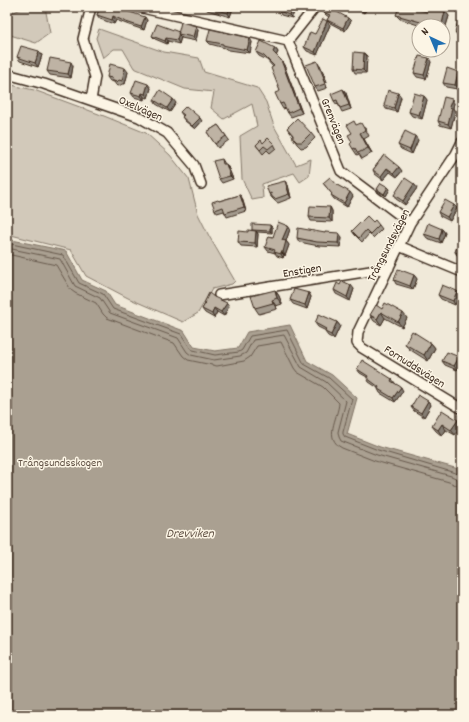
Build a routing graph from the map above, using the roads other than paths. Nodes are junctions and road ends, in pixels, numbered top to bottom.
1 (91, 7) edge
2 (138, 7) edge
3 (315, 7) edge
4 (288, 41) junction
5 (7, 74) edge
6 (91, 100) junction
7 (462, 142) edge
8 (201, 184) dead end
9 (410, 223) junction
10 (399, 246) junction
11 (389, 268) junction
12 (462, 272) edge
13 (219, 294) dead end
14 (357, 343) joint
15 (462, 409) edge

1 - 6 street
2 - 4 street
3 - 4 street
4 - 9 street, Grenvägen
5 - 6 street, Oxelvägen
6 - 8 street, Oxelvägen
7 - 9 street, Trångsundsvägen
9 - 10 street, Trångsundsvägen
10 - 11 street, Trångsundsvägen
10 - 12 street
11 - 13 street, Enstigen
11 - 14 street, Trångsundsvägen
14 - 15 street, Fornuddsvägen

